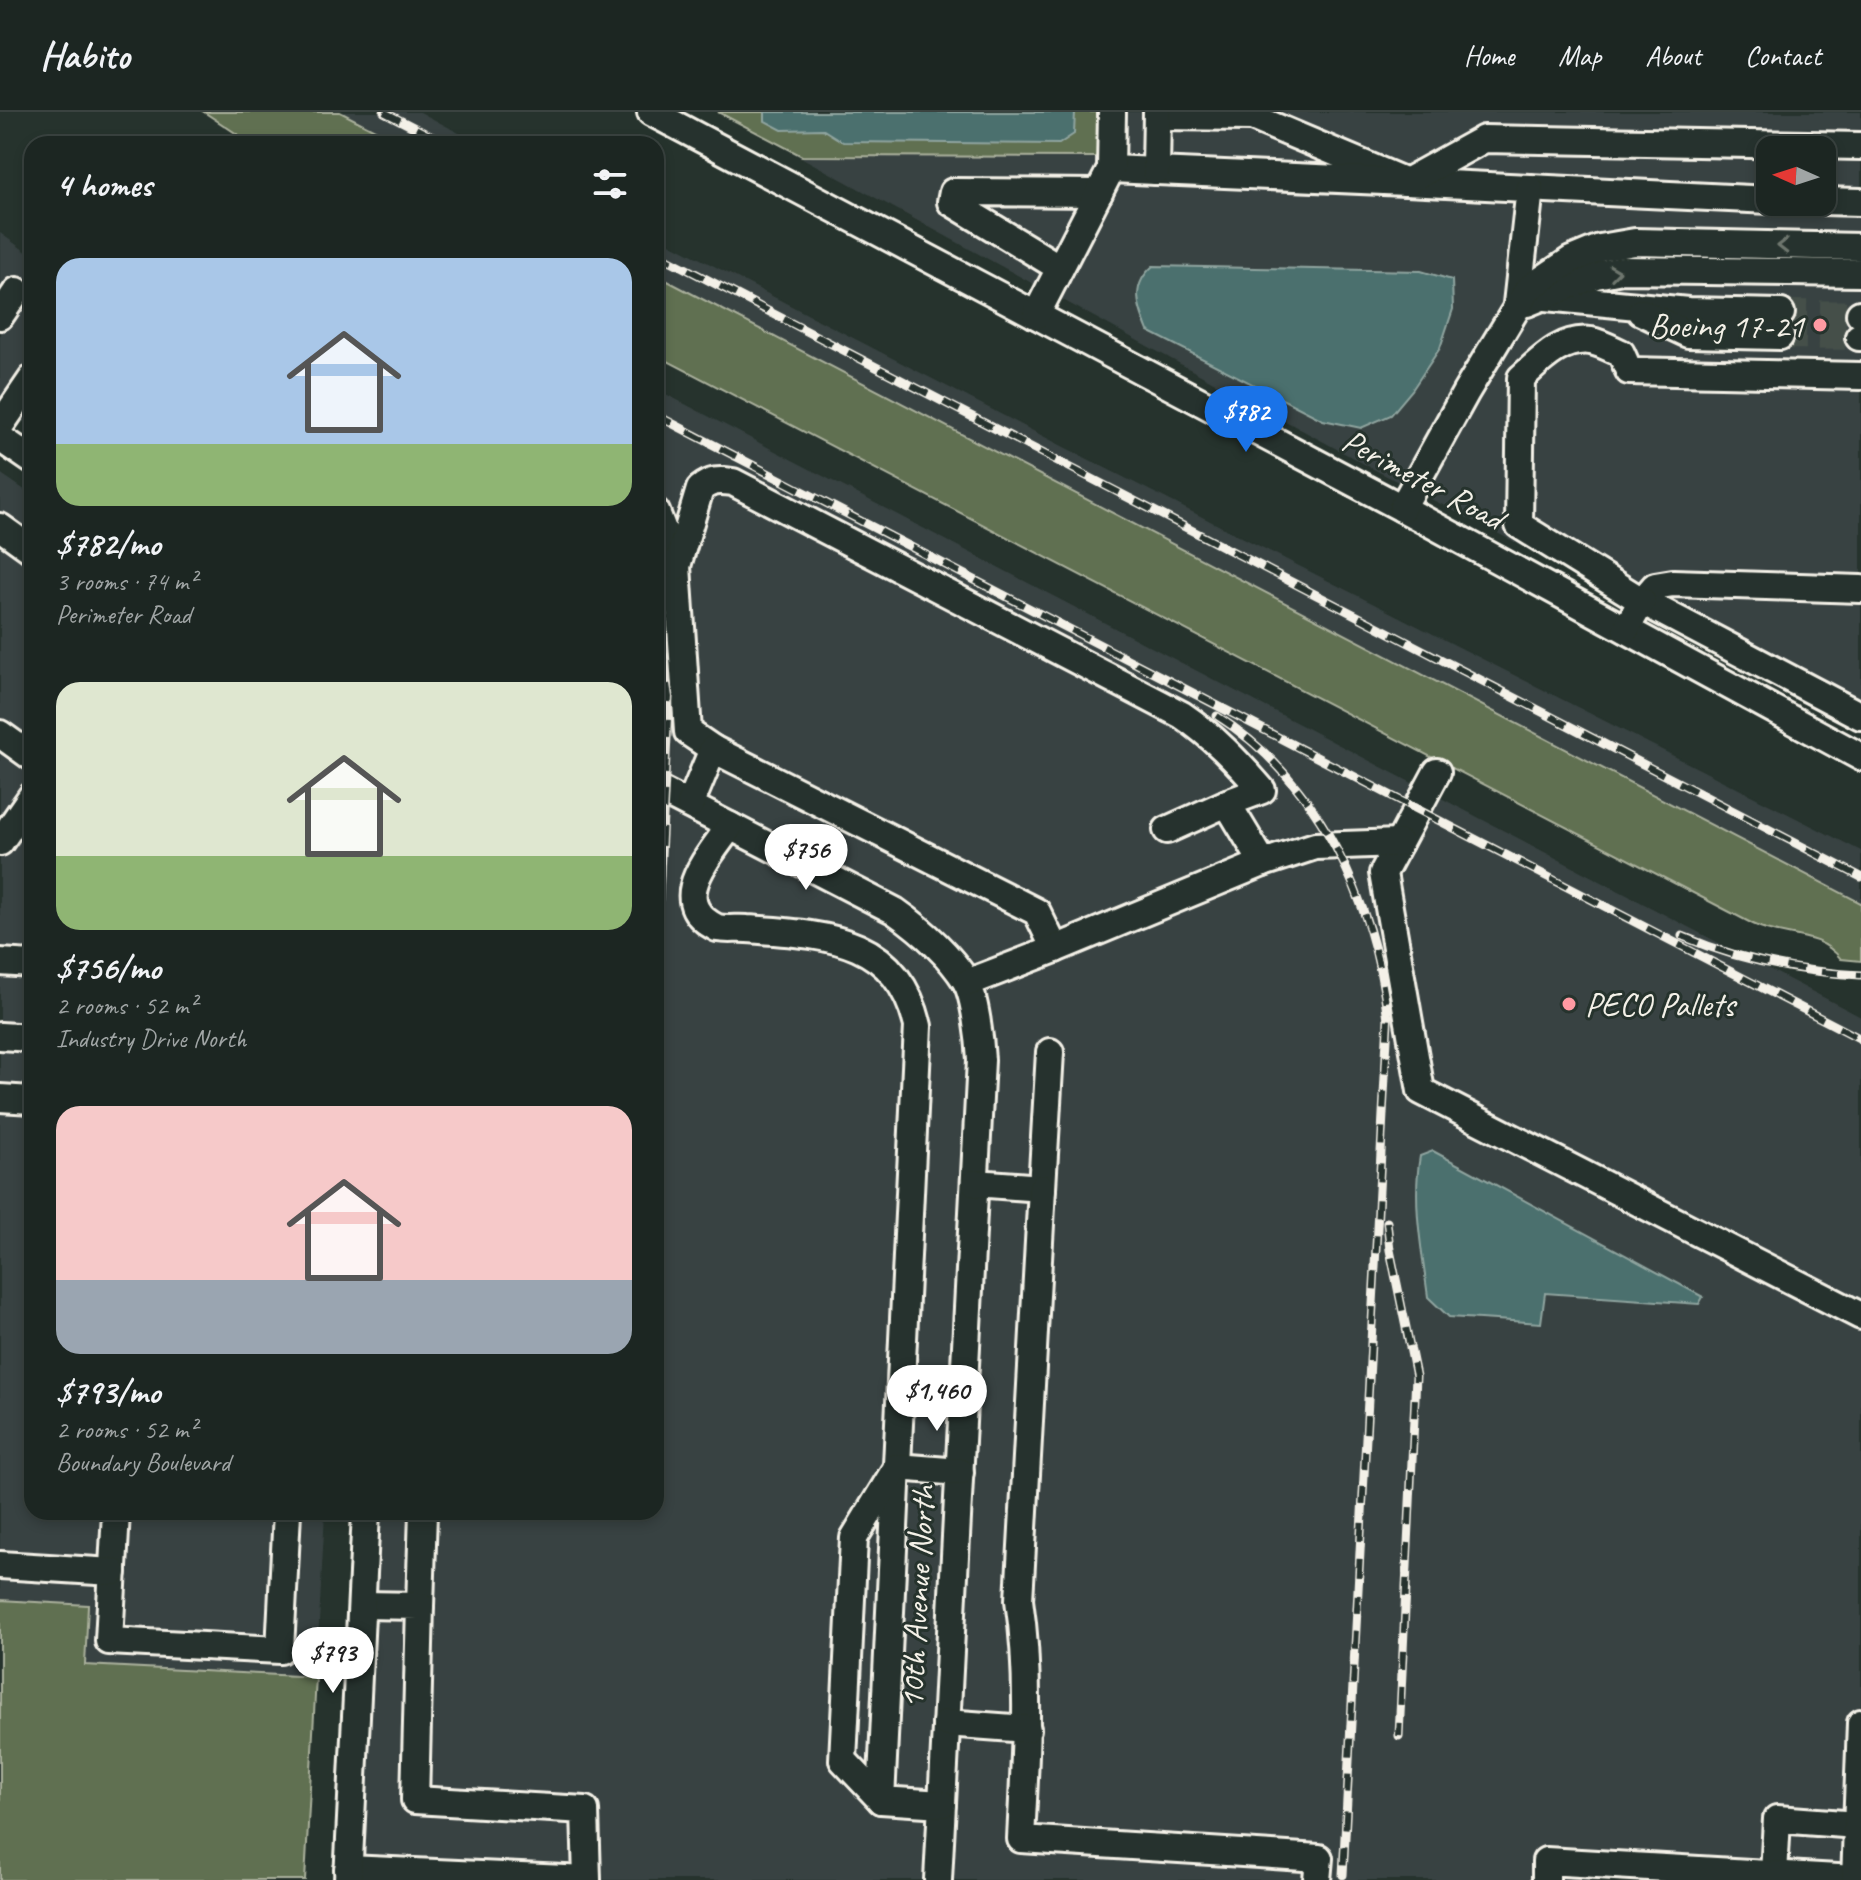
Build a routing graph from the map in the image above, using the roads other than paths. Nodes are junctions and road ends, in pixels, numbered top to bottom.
1 (651, 112) edge
2 (1112, 112) edge
3 (1157, 114) edge
4 (1861, 146) edge
5 (1111, 169) junction
6 (1156, 171) junction
7 (1406, 182) junction
8 (1530, 188) junction
9 (1099, 193) junction
10 (1756, 199) edge
11 (1836, 201) edge
12 (1861, 202) edge
13 (1861, 247) edge
14 (1060, 268) junction
15 (1861, 273) edge
16 (17, 291) dead end
17 (1543, 296) junction
18 (1516, 308) junction
19 (1036, 315) junction
20 (0, 316) edge
21 (1781, 324) tunnel mouth
22 (1861, 376) edge
23 (24, 391) edge
24 (0, 426) edge
25 (0, 438) edge
26 (24, 454) edge
27 (1402, 508) junction
28 (0, 527) edge
29 (664, 533) edge
30 (24, 544) edge
31 (677, 566) junction
32 (1861, 589) edge
33 (1642, 601) junction
34 (1626, 629) junction
35 (1861, 716) edge
36 (0, 734) edge
37 (713, 749) junction
38 (24, 751) edge
39 (1861, 757) edge
40 (1437, 772) dead end
41 (664, 792) edge
42 (1227, 803) junction
43 (690, 805) junction
44 (24, 808) edge
45 (730, 826) junction
46 (1167, 830) dead end
47 (0, 842) edge
48 (1399, 843) junction
49 (1263, 863) junction
50 (1055, 949) junction
51 (0, 962) edge
52 (24, 964) edge
53 (967, 983) junction
54 (0, 1036) edge
55 (24, 1038) edge
56 (1050, 1052) dead end
57 (0, 1098) edge
58 (24, 1100) edge
59 (975, 1183) junction
60 (1042, 1188) junction
61 (1861, 1316) edge
62 (897, 1467) junction
63 (960, 1472) junction
64 (116, 1520) edge
65 (287, 1520) edge
66 (366, 1520) edge
67 (423, 1520) edge
68 (0, 1565) edge
69 (113, 1572) junction
70 (363, 1605) junction
71 (420, 1606) junction
72 (946, 1723) junction
73 (1861, 1723) edge
74 (1027, 1729) junction
75 (881, 1800) junction
76 (942, 1804) junction
77 (1857, 1825) junction
78 (348, 1874) edge
79 (1774, 1874) junction
80 (549, 1879) edge
81 (587, 1880) edge
82 (938, 1880) edge
83 (1317, 1880) edge
84 (1546, 1880) edge
85 (1855, 1880) edge

1 - 19 street, Perimeter Road
2 - 5 street
3 - 6 street
3 - 7 street
4 - 7 street
5 - 6 street
5 - 9 street
6 - 7 street
7 - 8 street
8 - 10 street
8 - 18 street
9 - 14 street
9 - 14 street
11 - 12 street
13 -> 18 street
14 - 19 street
17 -> 15 street
16 - 20 street
17 - 18 street
17 - 21 street
18 - 27 street
19 - 27 street, Perimeter Road
22 - 33 street
23 - 24 street
25 - 26 street
27 - 34 street, Perimeter Road
28 - 30 street
29 - 31 street
31 - 37 street
31 - 42 street
32 - 33 street
33 - 34 street
33 - 35 street
34 - 39 street, Perimeter Road
36 - 38 street
37 - 43 street
37 - 50 street
40 - 48 street
41 - 43 street
42 - 46 street
42 - 49 street
43 - 45 street
44 - 47 street
45 - 53 street
45 - 62 street
48 - 49 street
48 - 61 street
49 - 50 street
50 - 53 street
51 - 52 street
53 - 59 street, 10th Avenue North
54 - 55 street
56 - 60 street
57 - 58 street
59 - 60 street
59 - 63 street, 10th Avenue North
60 - 74 street
62 - 63 street
62 - 75 street
62 - 75 street
63 - 72 street, 10th Avenue North
64 - 69 street
65 - 69 street
66 - 70 street
67 - 71 street
68 - 69 street
70 - 71 street
70 - 78 street
71 - 81 street
72 - 74 street
72 - 76 street, 10th Avenue North
73 - 77 street
74 - 83 street
75 - 76 street
76 - 82 street, 10th Avenue North
77 - 79 street
77 - 85 street
78 - 80 street
79 - 84 street
79 - 85 street
80 - 81 street

